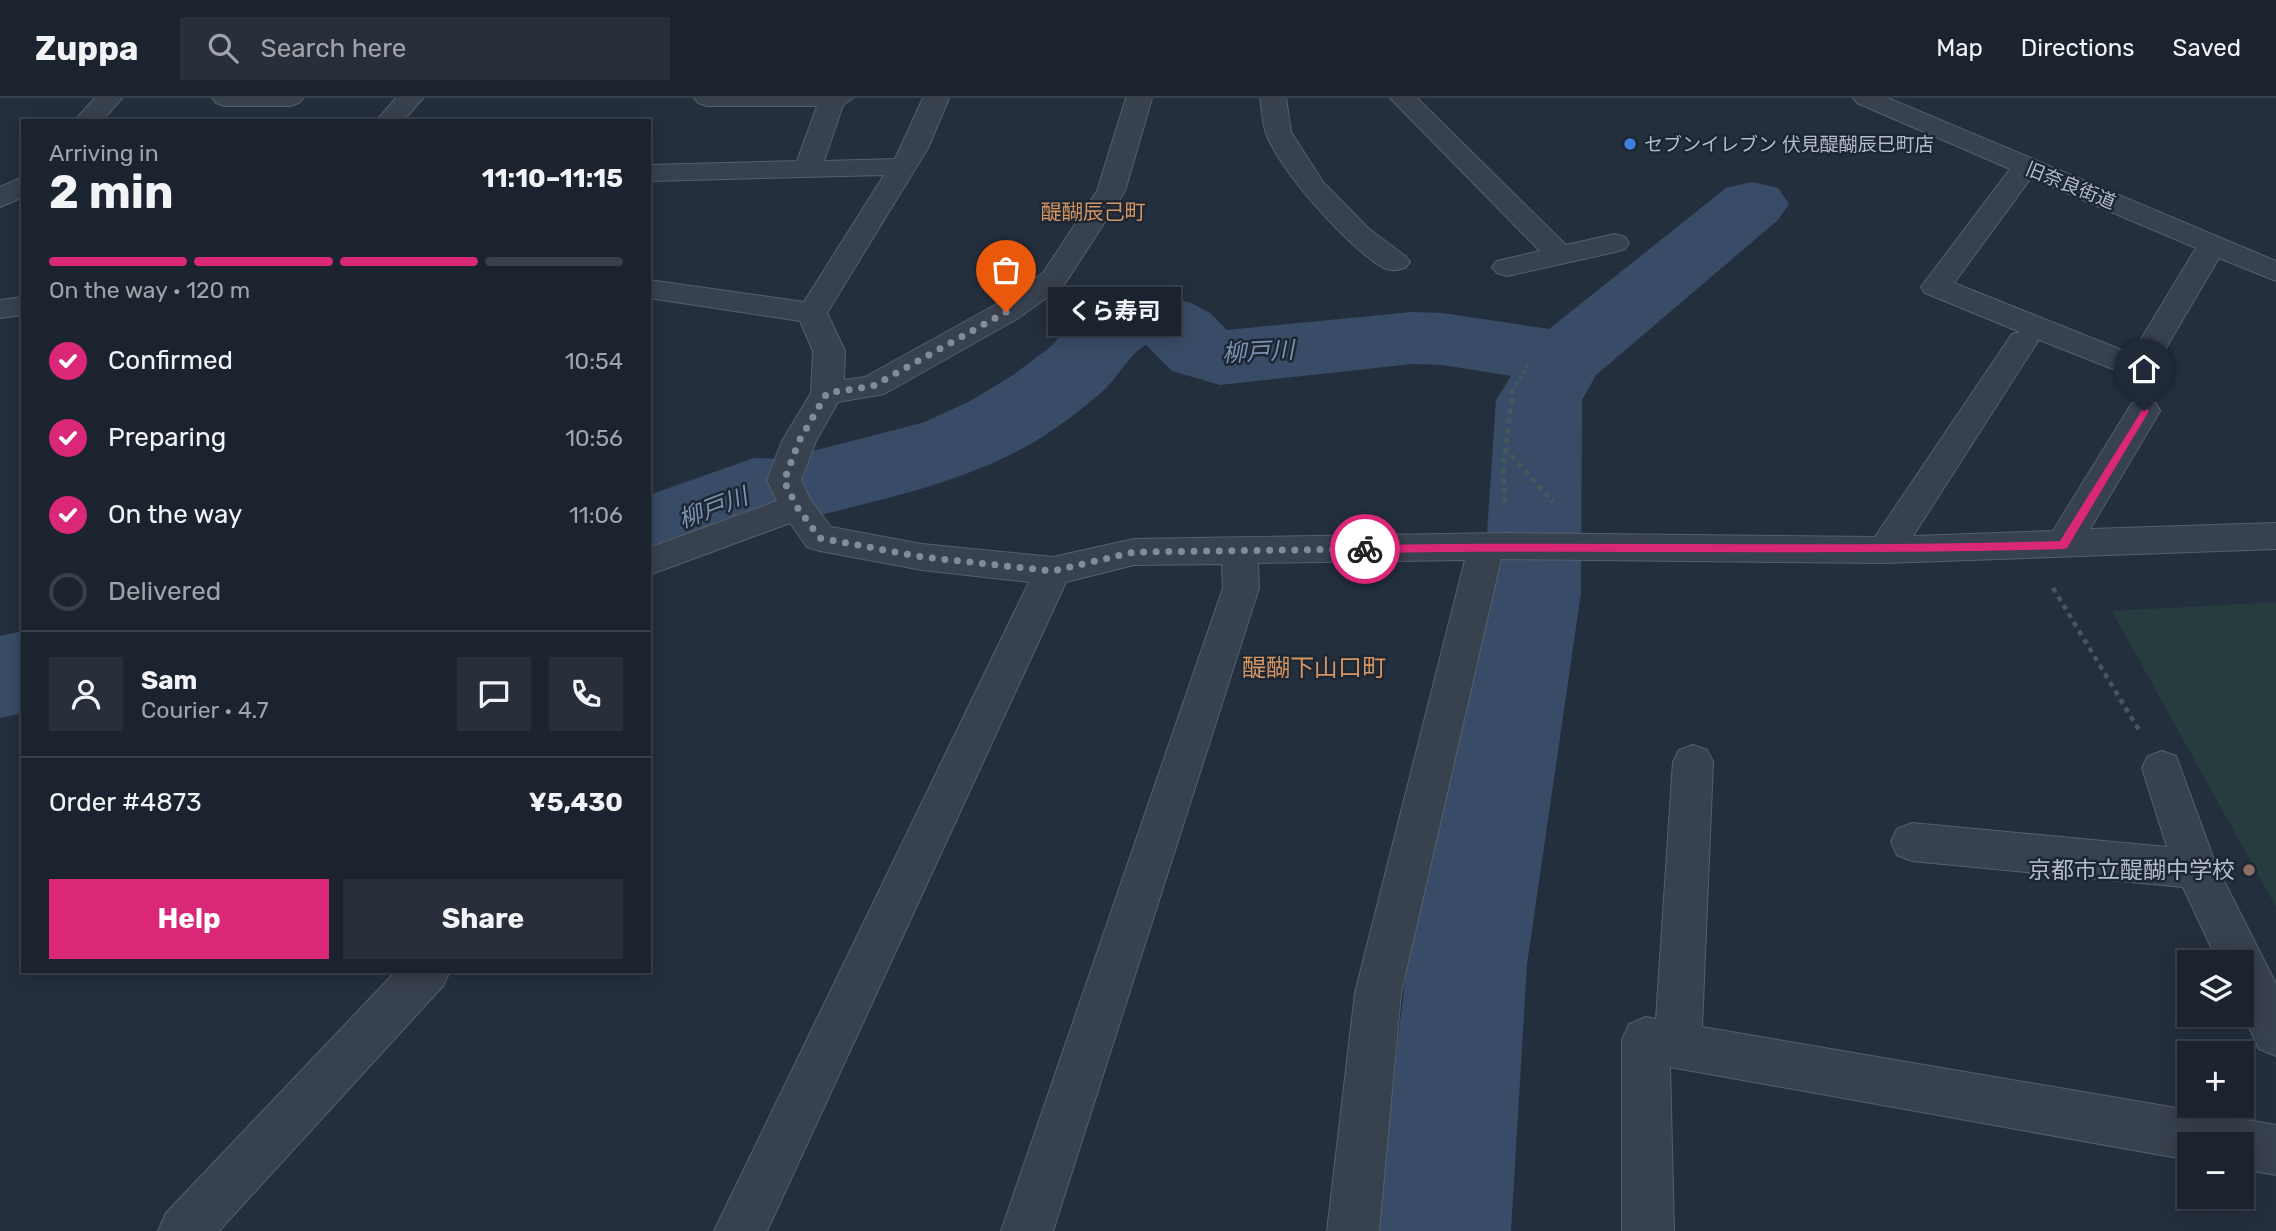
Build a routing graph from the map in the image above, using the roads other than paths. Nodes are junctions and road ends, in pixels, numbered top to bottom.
1 (110, 98) edge
2 (225, 98) edge
3 (290, 98) edge
4 (410, 98) edge
5 (707, 98) edge
6 (721, 98) edge
7 (833, 98) edge
8 (840, 98) edge
9 (936, 98) edge
10 (1139, 98) edge
11 (1273, 98) edge
12 (1403, 98) edge
13 (1866, 98) edge
14 (89, 119) edge
15 (391, 119) edge
16 (901, 167) junction
17 (2025, 167) junction
18 (808, 169) junction
19 (651, 173) edge
20 (21, 186) edge
21 (0, 199) edge
22 (1615, 243) dead end
23 (2213, 244) junction
24 (1560, 255) junction
25 (1395, 262) dead end
26 (1507, 267) dead end
27 (2276, 272) edge
28 (651, 289) edge
29 (21, 306) edge
30 (0, 309) edge
31 (812, 313) junction
32 (2023, 341) dead end
33 (827, 393) junction
34 (2144, 411) dead end
35 (797, 507) junction
36 (2276, 536) edge
37 (1517, 546) junction
38 (2047, 546) junction
39 (1885, 550) junction
40 (1240, 551) junction
41 (651, 561) edge
42 (1053, 571) junction
43 (1693, 762) dead end
44 (2162, 768) road end
45 (1912, 842) dead end
46 (2196, 869) junction
47 (425, 973) edge
48 (2276, 1033) edge
49 (1678, 1045) junction
50 (2276, 1150) edge
51 (184, 1231) edge
52 (740, 1231) edge
53 (1027, 1231) edge
54 (1353, 1231) edge
55 (1648, 1231) edge

1 - 14 street
2 - 3 street
4 - 15 street
5 - 6 street
6 - 7 street
7 - 8 street
7 - 18 street
9 - 16 street
10 - 33 street
11 - 25 street
12 - 24 street
13 - 17 street, 旧奈良街道
16 - 18 street
16 - 31 street
17 - 23 street, 旧奈良街道
17 - 23 street
18 - 19 street
20 - 21 street
22 - 24 street
23 - 27 street, 旧奈良街道
24 - 26 street
28 - 31 street
29 - 30 street
31 - 33 street
32 - 39 street
33 - 35 street
34 - 38 street
35 - 41 street
35 - 42 street
36 - 38 street
37 - 39 street
37 - 40 street
37 - 54 street
38 - 39 street
40 - 42 street
40 - 53 street
42 - 52 street
43 - 49 street
44 - 46 street
45 - 46 street
46 - 48 street
47 - 51 street
49 - 50 street
49 - 55 street

